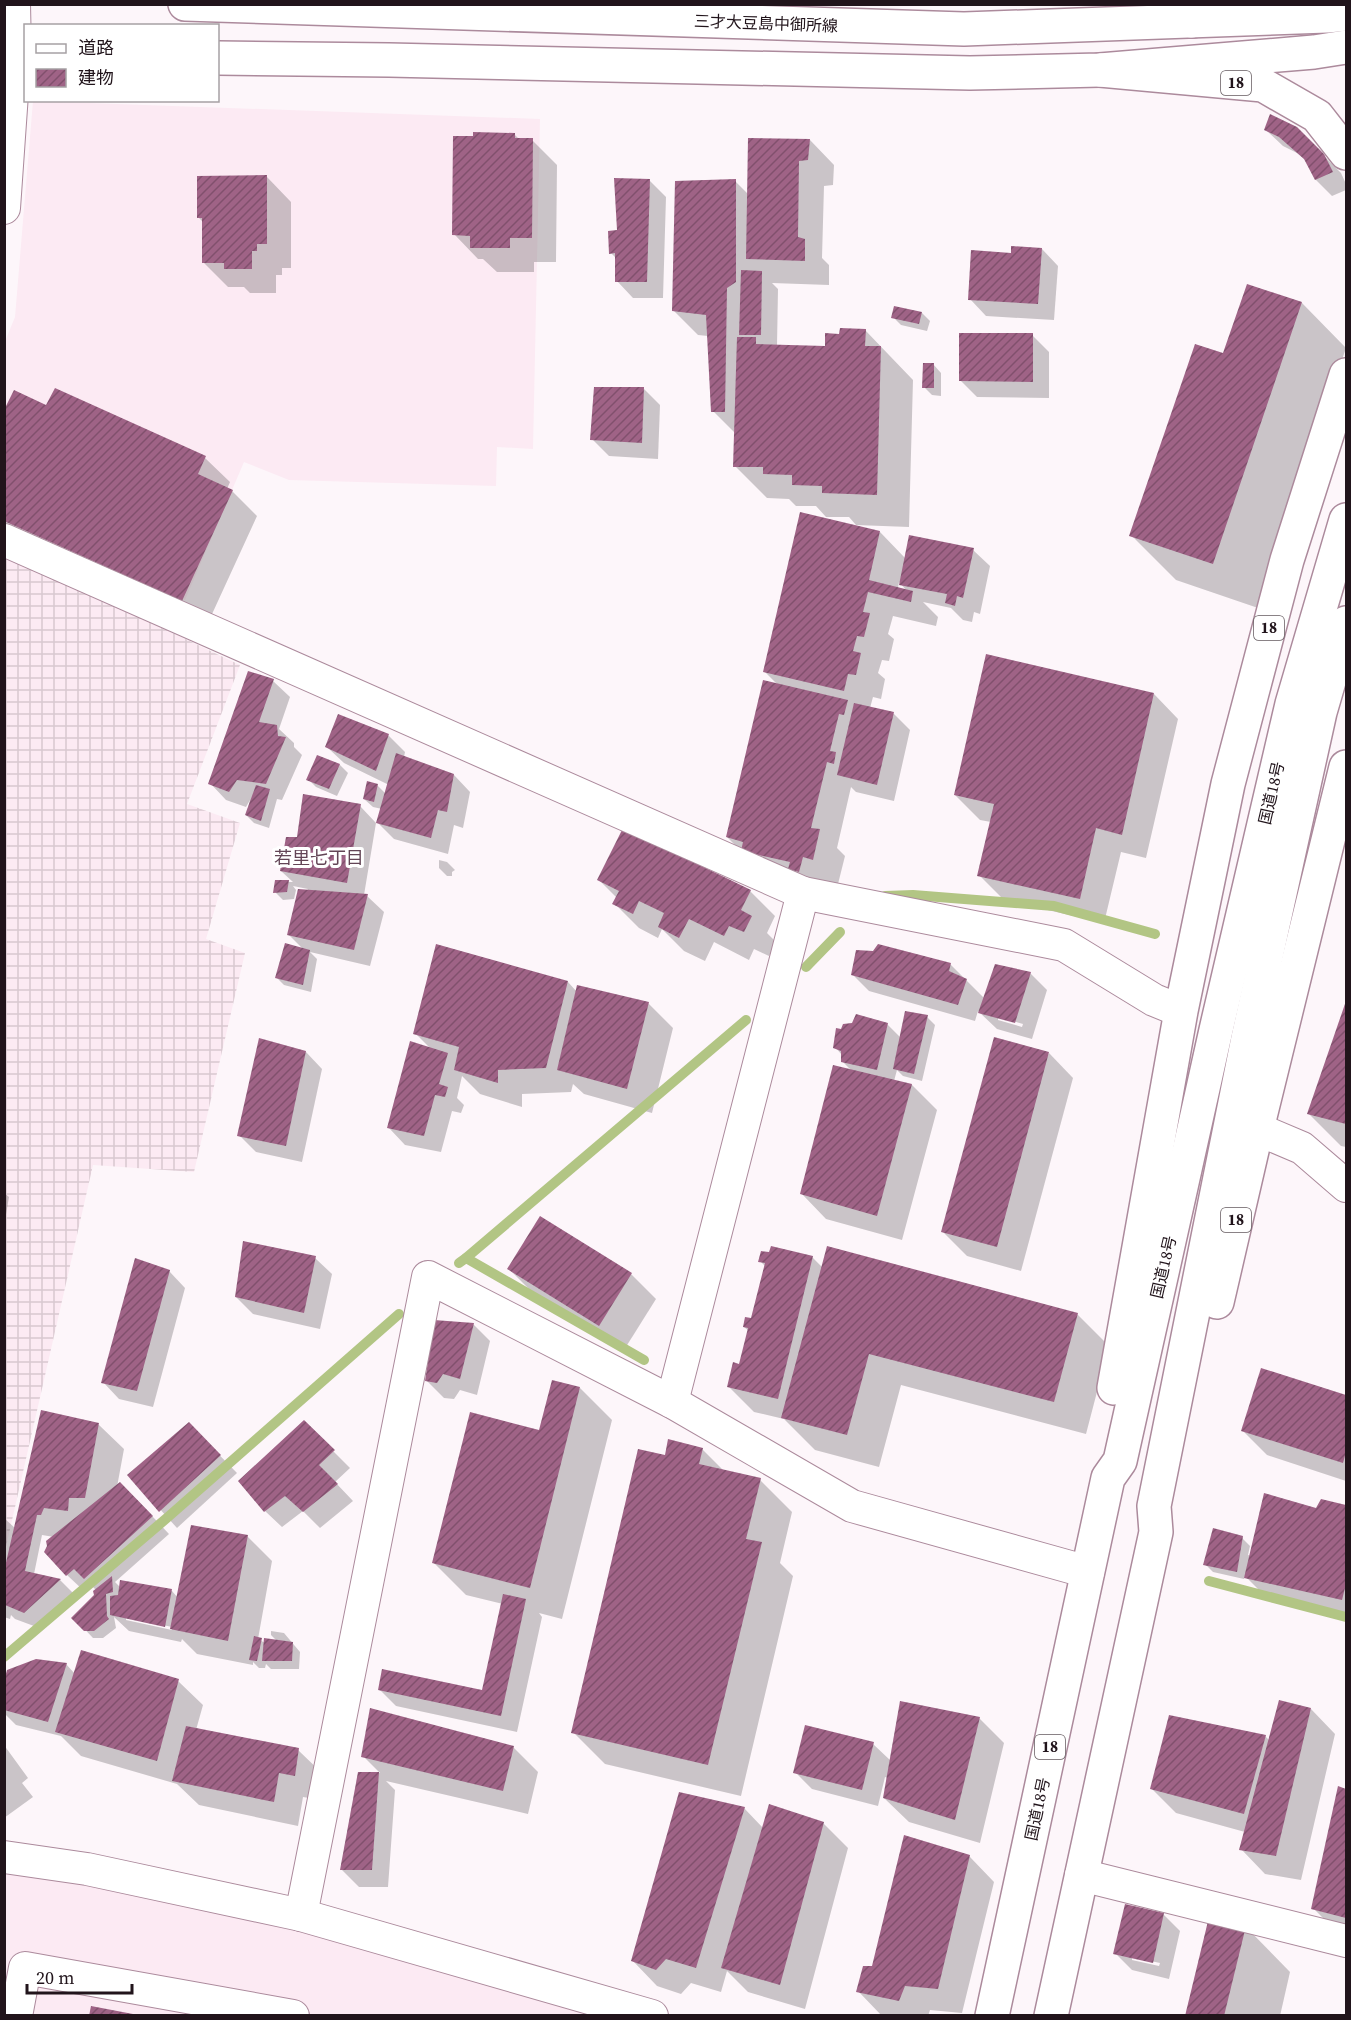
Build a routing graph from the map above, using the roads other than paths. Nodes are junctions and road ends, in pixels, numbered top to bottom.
1 (14, 4) edge
2 (185, 4) edge
3 (1246, 4) edge
4 (1193, 13) edge
5 (1347, 14) edge
6 (1347, 47) edge
7 (15, 51) edge
8 (219, 58) edge
9 (1100, 70) junction
10 (1347, 153) edge
11 (4, 208) edge
12 (1345, 371) edge
13 (1347, 520) edge
14 (4, 540) edge
15 (1347, 623) edge
16 (1347, 767) edge
17 (803, 893) junction
18 (1181, 1011) junction
19 (1257, 1129) junction
20 (1347, 1186) edge
21 (672, 1402) junction
22 (1108, 1478) junction
23 (1156, 1532) junction
24 (1088, 1572) junction
25 (4, 1857) edge
26 (1081, 1875) junction
27 (301, 1915) junction
28 (1347, 1941) edge
29 (15, 1967) edge
30 (221, 2009) edge
31 (16, 2016) edge
32 (293, 2016) edge
33 (652, 2016) edge
34 (992, 2016) edge
35 (1051, 2016) edge

1 - 7 street
2 - 4 main road, 三才大豆島中御所線
3 - 4 main road
4 - 5 main road, 三才大豆島中御所線
6 - 9 main road
7 - 11 street
8 - 9 main road
9 - 10 main road, 18
12 - 18 main road, 18
13 - 22 main road, 国道18号 / 18
14 - 17 street
15 - 23 main road, 国道18号 / 18
16 - 19 main road, 18
17 - 18 street
17 - 21 street
18 - 22 main road, 18
19 - 20 street
19 - 23 main road, 18
21 - 24 street
21 - 27 street
22 - 24 main road, 国道18号 / 18
23 - 26 main road, 国道18号 / 18
24 - 34 main road, 国道18号 / 18
25 - 27 street
26 - 28 street
26 - 35 main road, 国道18号 / 18
27 - 33 street
29 - 30 street
29 - 31 street
30 - 32 street

